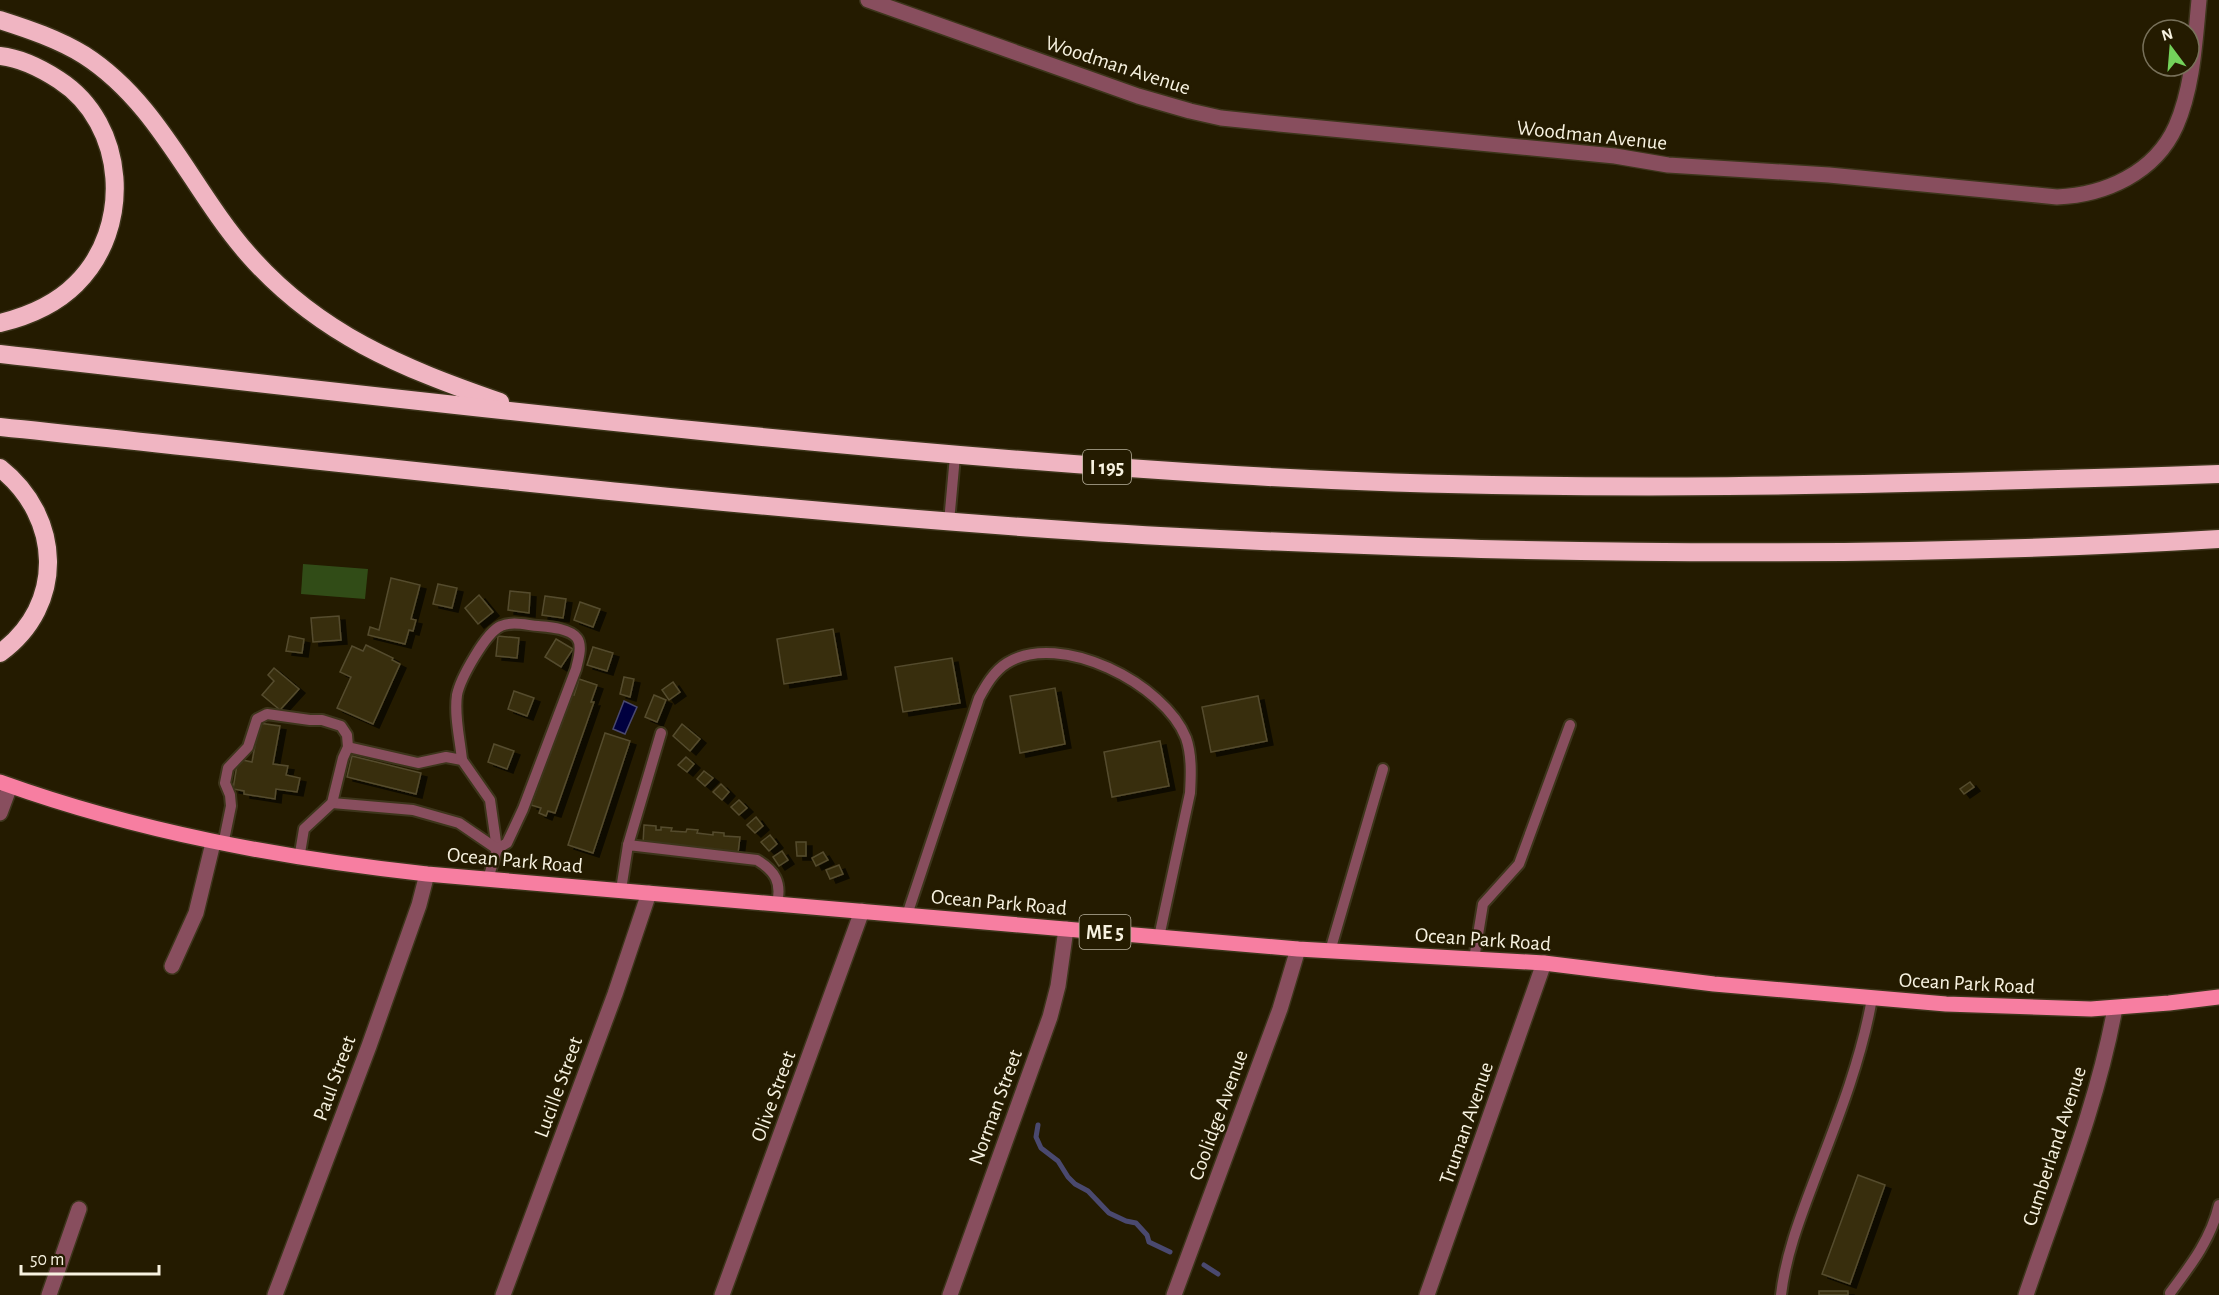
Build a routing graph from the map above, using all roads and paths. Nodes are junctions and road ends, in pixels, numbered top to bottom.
1 (868, 0) edge
2 (2199, 0) edge
3 (0, 20) edge
4 (0, 56) edge
5 (0, 323) edge
6 (0, 354) edge
7 (530, 413) junction
8 (0, 427) edge
9 (955, 456) junction
10 (0, 468) edge
11 (2219, 474) edge
12 (949, 522) junction
13 (2219, 539) edge
14 (0, 653) edge
15 (1569, 724) dead end
16 (661, 733) dead end
17 (348, 747) junction
18 (462, 760) junction
19 (1383, 769) dead end
20 (5, 784) edge
21 (332, 803) junction
22 (0, 813) edge
23 (218, 844) junction
24 (628, 845) junction
25 (497, 849) junction
26 (298, 859) junction
27 (427, 874) junction
28 (488, 879) junction
29 (621, 890) junction
30 (650, 892) junction
31 (777, 904) junction
32 (862, 911) junction
33 (907, 915) junction
34 (1066, 929) junction
35 (1159, 937) junction
36 (1298, 949) junction
37 (1330, 951) junction
38 (1474, 959) junction
39 (1544, 963) junction
40 (172, 966) dead end
41 (2219, 997) edge
42 (1872, 998) junction
43 (2115, 1008) junction
44 (2219, 1205) edge
45 (80, 1209) dead end
46 (2170, 1293) dead end
47 (49, 1295) edge
48 (275, 1295) edge
49 (503, 1295) edge
50 (722, 1295) edge
51 (950, 1295) edge
52 (1174, 1295) edge
53 (1426, 1295) edge
54 (1780, 1295) edge
55 (2026, 1295) edge

1 - 2 street, Woodman Avenue
3 - 7 highway
4 - 5 highway
6 - 7 highway, I 195
7 - 9 highway, I 195
8 - 12 highway
9 - 11 highway, I 195
9 - 12 lane
10 - 14 highway
12 - 13 highway
15 - 38 lane
16 - 24 lane
17 - 18 lane
17 - 21 lane
17 - 23 lane
18 - 25 lane
18 - 25 lane
19 - 37 lane
20 - 22 street
20 - 23 main road, Ocean Park Road / ME 5
21 - 25 lane
21 - 26 lane
23 - 26 main road, Ocean Park Road / ME 5
23 - 40 street
24 - 29 lane
24 - 31 lane
25 - 28 lane
26 - 27 main road, Ocean Park Road / ME 5
27 - 28 main road, Ocean Park Road / ME 5
27 - 48 street, Paul Street
28 - 29 main road, Ocean Park Road / ME 5
29 - 30 main road, Ocean Park Road / ME 5
30 - 31 main road, Ocean Park Road / ME 5
30 - 49 street, Lucille Street
31 - 32 main road, Ocean Park Road / ME 5
32 - 33 main road, Ocean Park Road / ME 5
32 - 50 street, Olive Street
33 - 34 main road, Ocean Park Road / ME 5
33 - 35 lane
34 - 35 main road, Ocean Park Road / ME 5
34 - 51 street, Norman Street
35 - 36 main road, Ocean Park Road / ME 5
36 - 37 main road, Ocean Park Road / ME 5
36 - 52 street, Coolidge Avenue
37 - 38 main road, Ocean Park Road / ME 5
38 - 39 main road, Ocean Park Road / ME 5
39 - 42 main road, Ocean Park Road / ME 5
39 - 53 street, Truman Avenue
41 - 43 main road, Ocean Park Road / ME 5
42 - 43 main road, Ocean Park Road / ME 5
42 - 54 lane
43 - 55 street, Cumberland Avenue
44 - 46 lane
45 - 47 street

